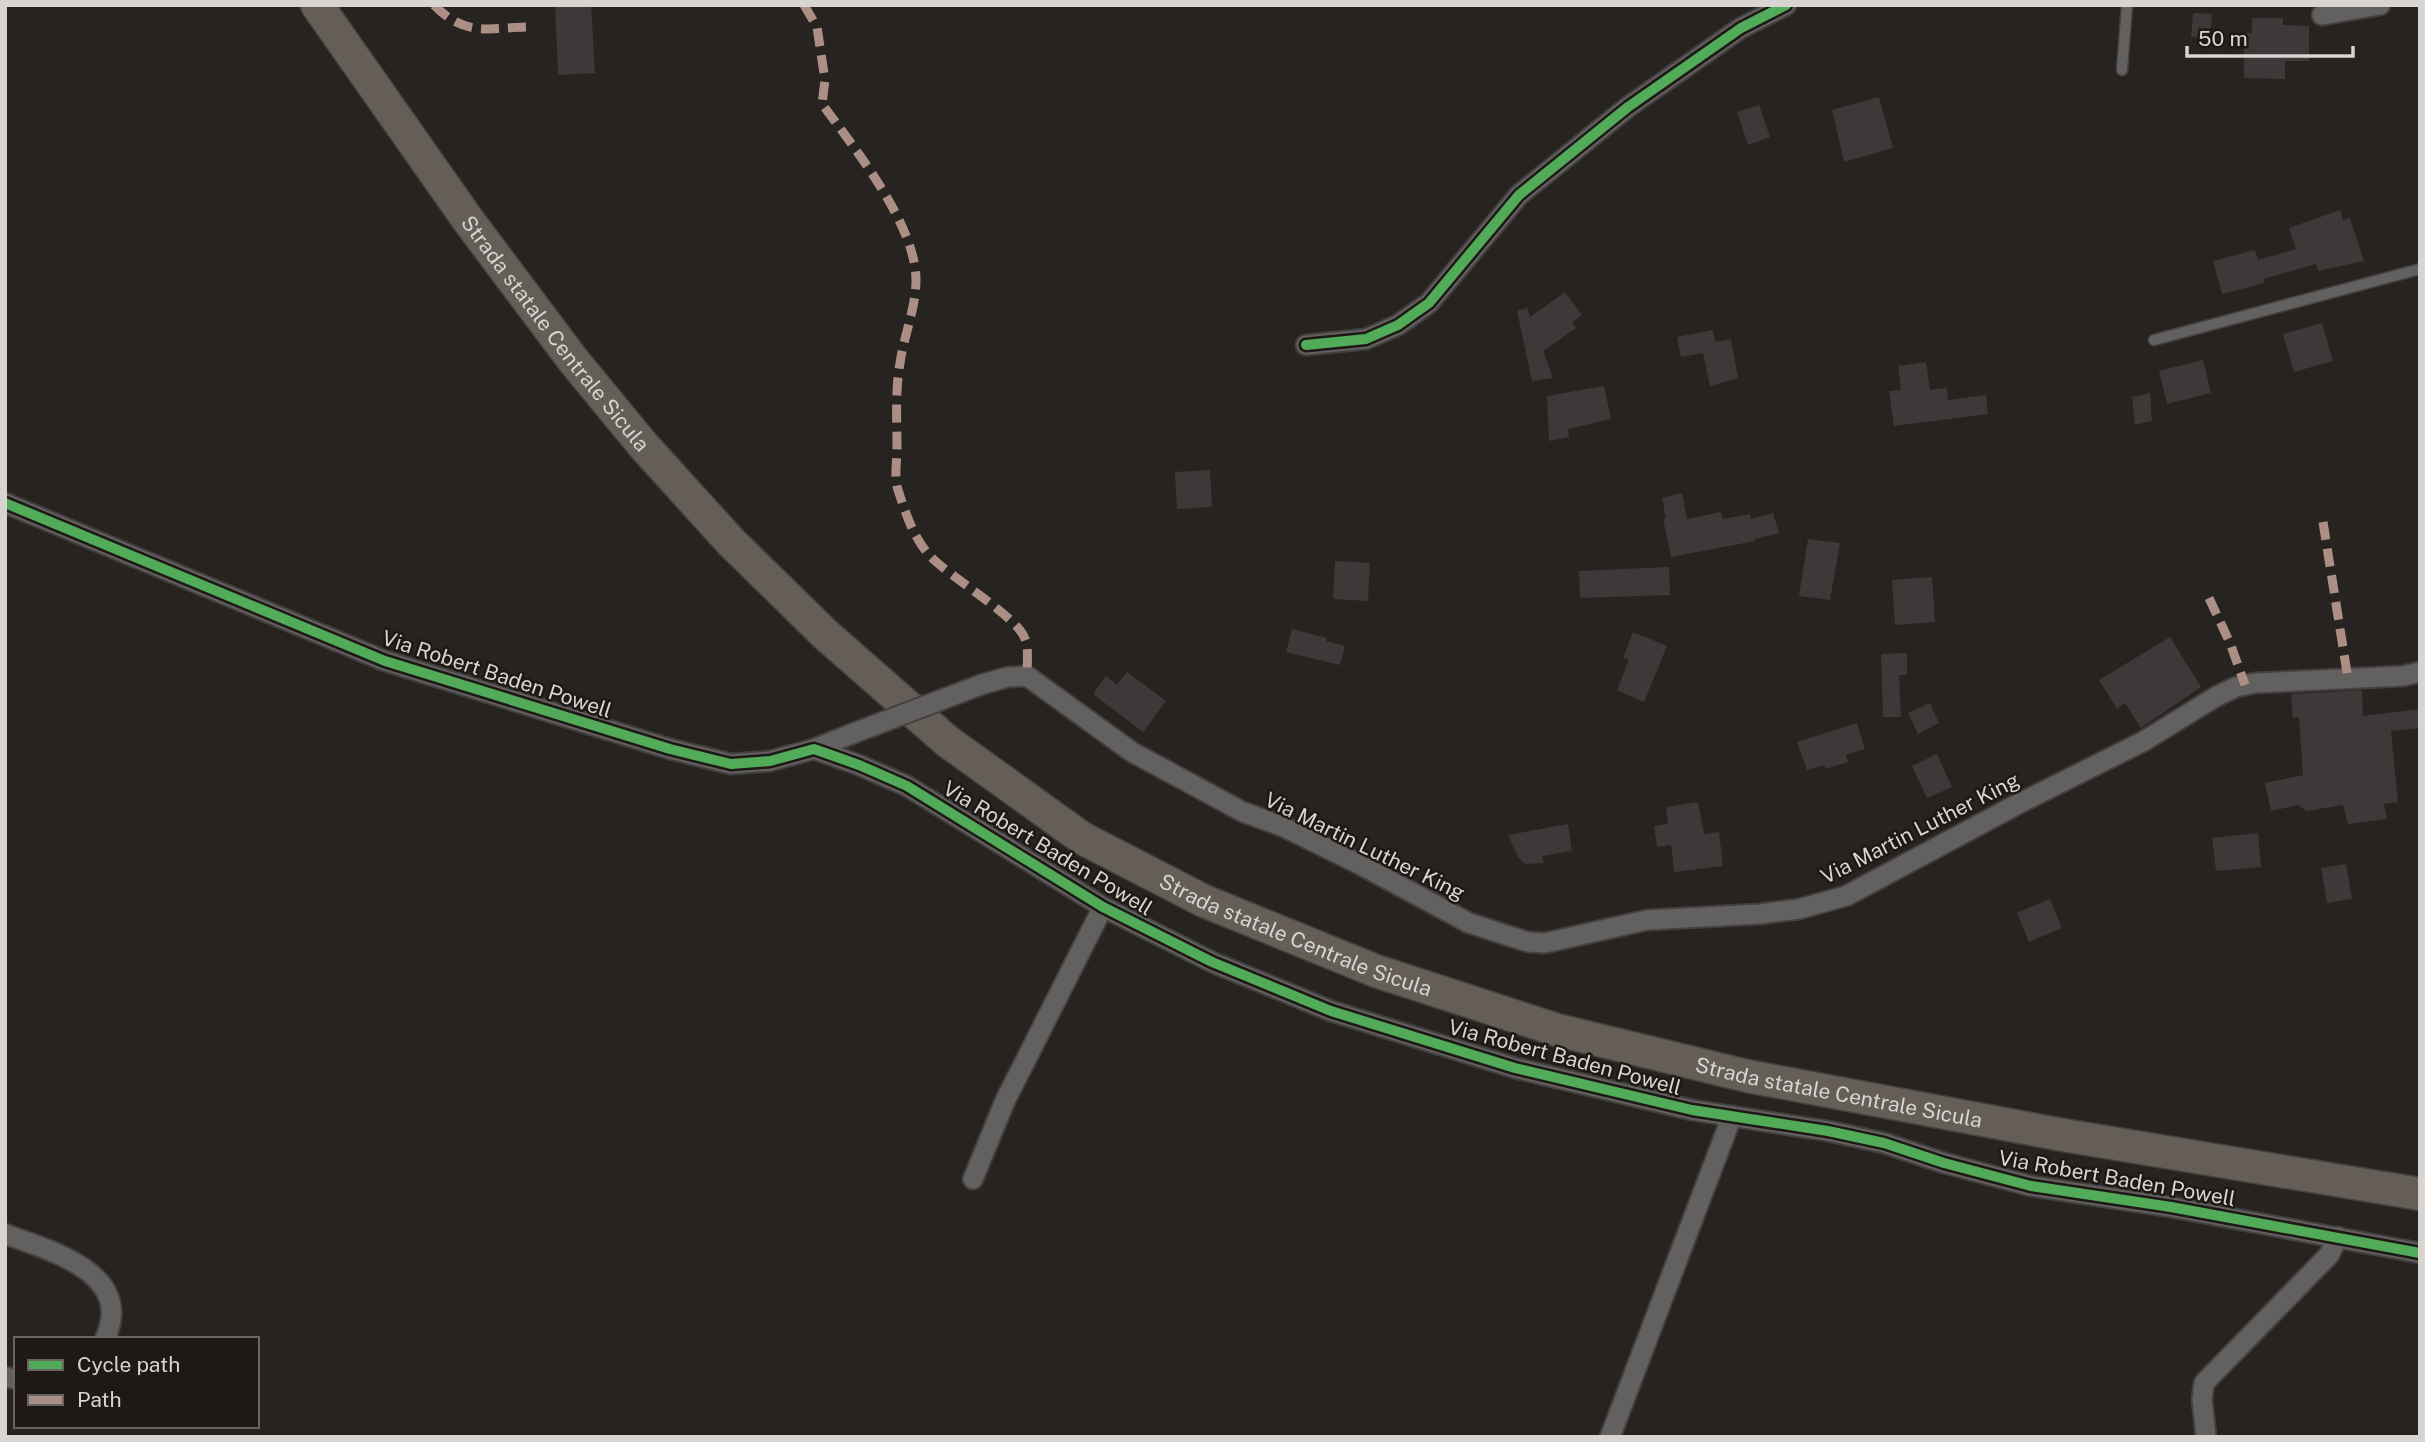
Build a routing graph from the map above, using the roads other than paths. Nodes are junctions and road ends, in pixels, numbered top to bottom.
1 (317, 5) edge
2 (1786, 5) edge
3 (2127, 5) edge
4 (2381, 5) edge
5 (2322, 15) dead end
6 (2122, 70) dead end
7 (2420, 269) edge
8 (2154, 340) dead end
9 (1306, 345) dead end
10 (5, 503) edge
11 (2420, 672) edge
12 (814, 749) junction
13 (1103, 907) junction
14 (1732, 1116) junction
15 (973, 1179) dead end
16 (2420, 1194) edge
17 (5, 1234) edge
18 (2338, 1237) junction
19 (2420, 1253) edge
20 (105, 1337) edge
21 (1610, 1437) edge
22 (2206, 1437) edge

1 - 16 main road, Strada statale Centrale Sicula
2 - 9 street
3 - 6 lane
4 - 5 street
7 - 8 lane
10 - 12 street, Via Robert Baden Powell
11 - 12 street, Via Martin Luther King, bridge
12 - 13 street, Via Robert Baden Powell
13 - 14 street, Via Robert Baden Powell
13 - 15 street
14 - 18 street, Via Robert Baden Powell
14 - 21 street
17 - 20 street
18 - 19 street, Via Robert Baden Powell
18 - 22 street

